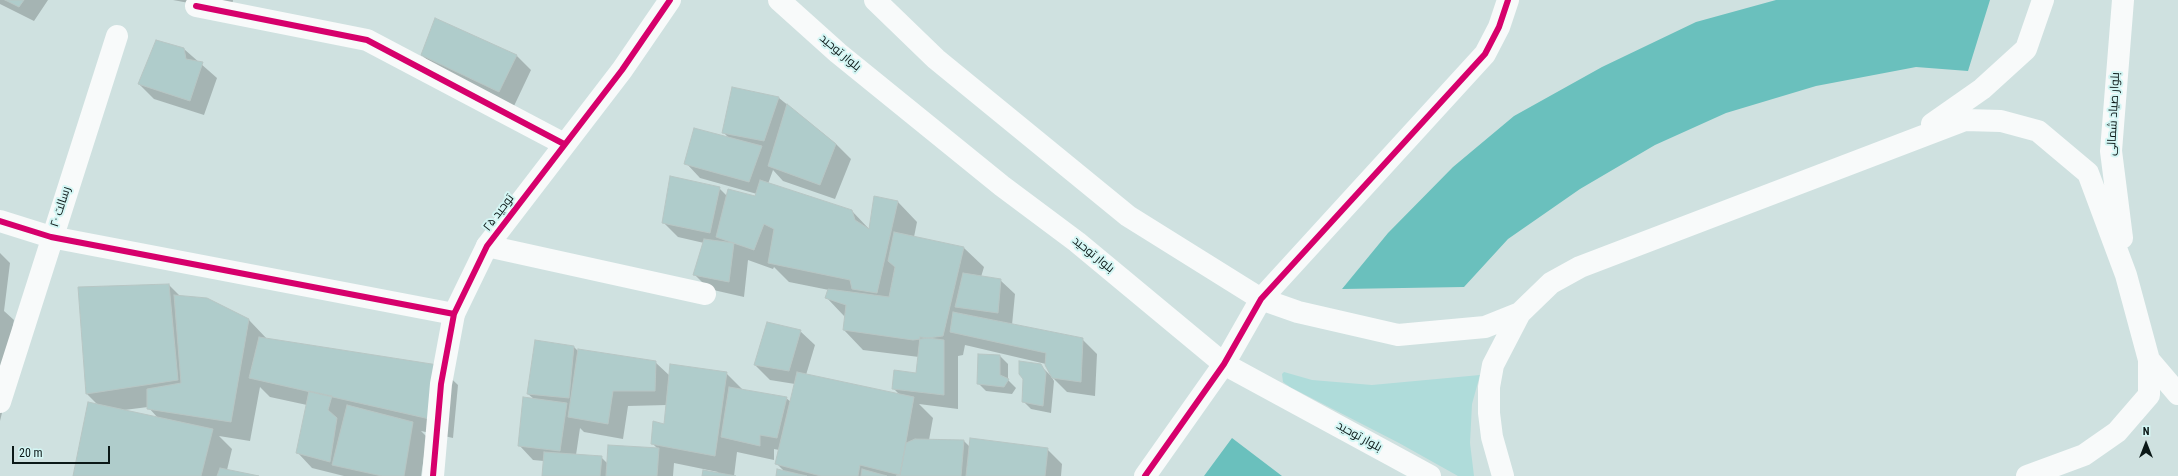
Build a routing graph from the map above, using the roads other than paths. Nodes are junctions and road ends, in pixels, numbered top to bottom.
1 (670, 0) edge
2 (779, 0) edge
3 (875, 0) edge
4 (1508, 0) edge
5 (2043, 0) edge
6 (2123, 0) edge
7 (196, 6) dead end
8 (117, 36) dead end
9 (1906, 143) junction
10 (564, 144) junction
11 (0, 221) edge
12 (52, 237) junction
13 (487, 246) junction
14 (2126, 275) junction
15 (705, 294) dead end
16 (1261, 299) junction
17 (1520, 313) junction
18 (454, 314) junction
19 (2149, 360) junction
20 (1224, 364) junction
21 (2178, 394) edge
22 (0, 402) edge
23 (433, 476) edge
24 (1145, 476) edge
25 (1430, 476) edge
26 (1503, 476) edge
27 (2027, 476) edge

1 - 10 main road, توحید ۲۵
2 - 20 main road, بلوار توحید
3 - 16 main road
4 - 16 main road
5 - 9 main road
6 - 14 main road, بلوار صیاد شمالی
7 - 10 main road
8 - 12 main road, رسالت ۲۰
9 - 14 main road
9 - 17 main road
10 - 13 main road, توحید ۲۵
11 - 12 main road
12 - 18 main road
12 - 22 main road, رسالت ۲۰
13 - 15 main road
13 - 18 main road, توحید ۲۵
14 - 19 main road
16 - 17 main road
16 - 20 main road
17 - 26 main road
18 - 23 main road, توحید ۲۵
19 - 21 main road
19 - 27 main road
20 - 24 main road
20 - 25 main road, بلوار توحید

